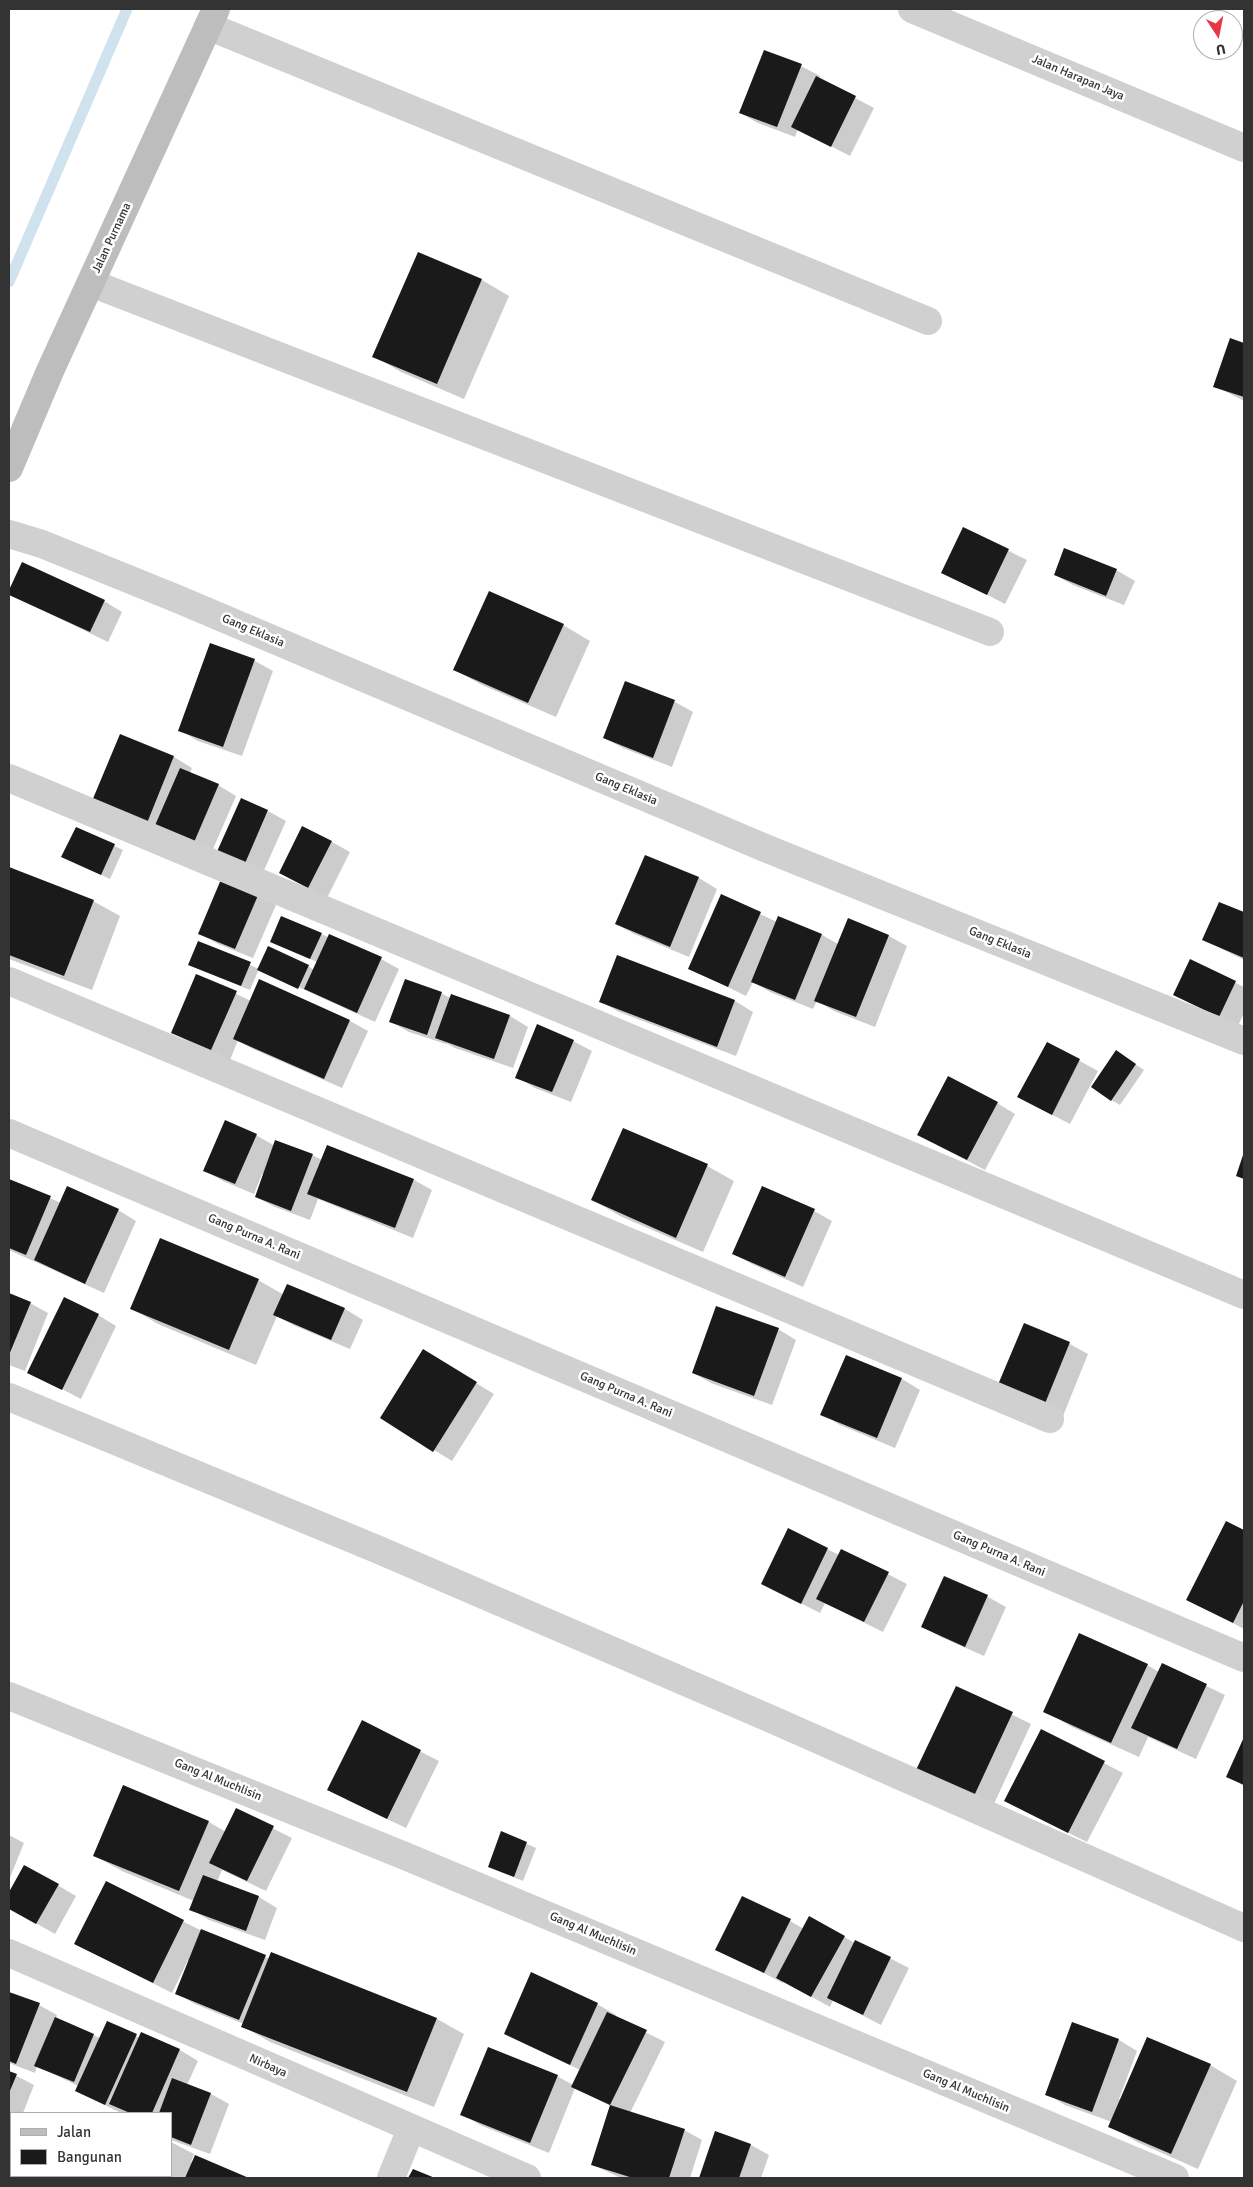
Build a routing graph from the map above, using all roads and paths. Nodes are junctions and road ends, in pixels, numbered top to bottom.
1 (912, 9) edge
2 (212, 18) edge
3 (1244, 148) edge
4 (91, 283) junction
5 (928, 321) dead end
6 (9, 468) edge
7 (9, 534) edge
8 (990, 632) dead end
9 (9, 778) edge
10 (9, 981) edge
11 (1244, 1041) edge
12 (9, 1133) edge
13 (1244, 1295) edge
14 (9, 1396) edge
15 (1050, 1418) dead end
16 (1244, 1658) edge
17 (9, 1696) edge
18 (1244, 1928) edge
19 (9, 1953) edge
20 (411, 2129) junction
21 (391, 2178) edge
22 (527, 2178) edge
23 (1175, 2178) edge

1 - 3 street, Jalan Harapan Jaya
2 - 4 street, Jalan Purnama
2 - 5 street
4 - 6 street, Jalan Purnama
4 - 8 street
7 - 11 street, Gang Eklasia
9 - 13 street
10 - 15 street
12 - 16 street, Gang Purna A. Rani
14 - 18 street
17 - 23 street, Gang Al Muchlisin
19 - 20 street, Nirbaya
20 - 21 street
20 - 22 street, Nirbaya

